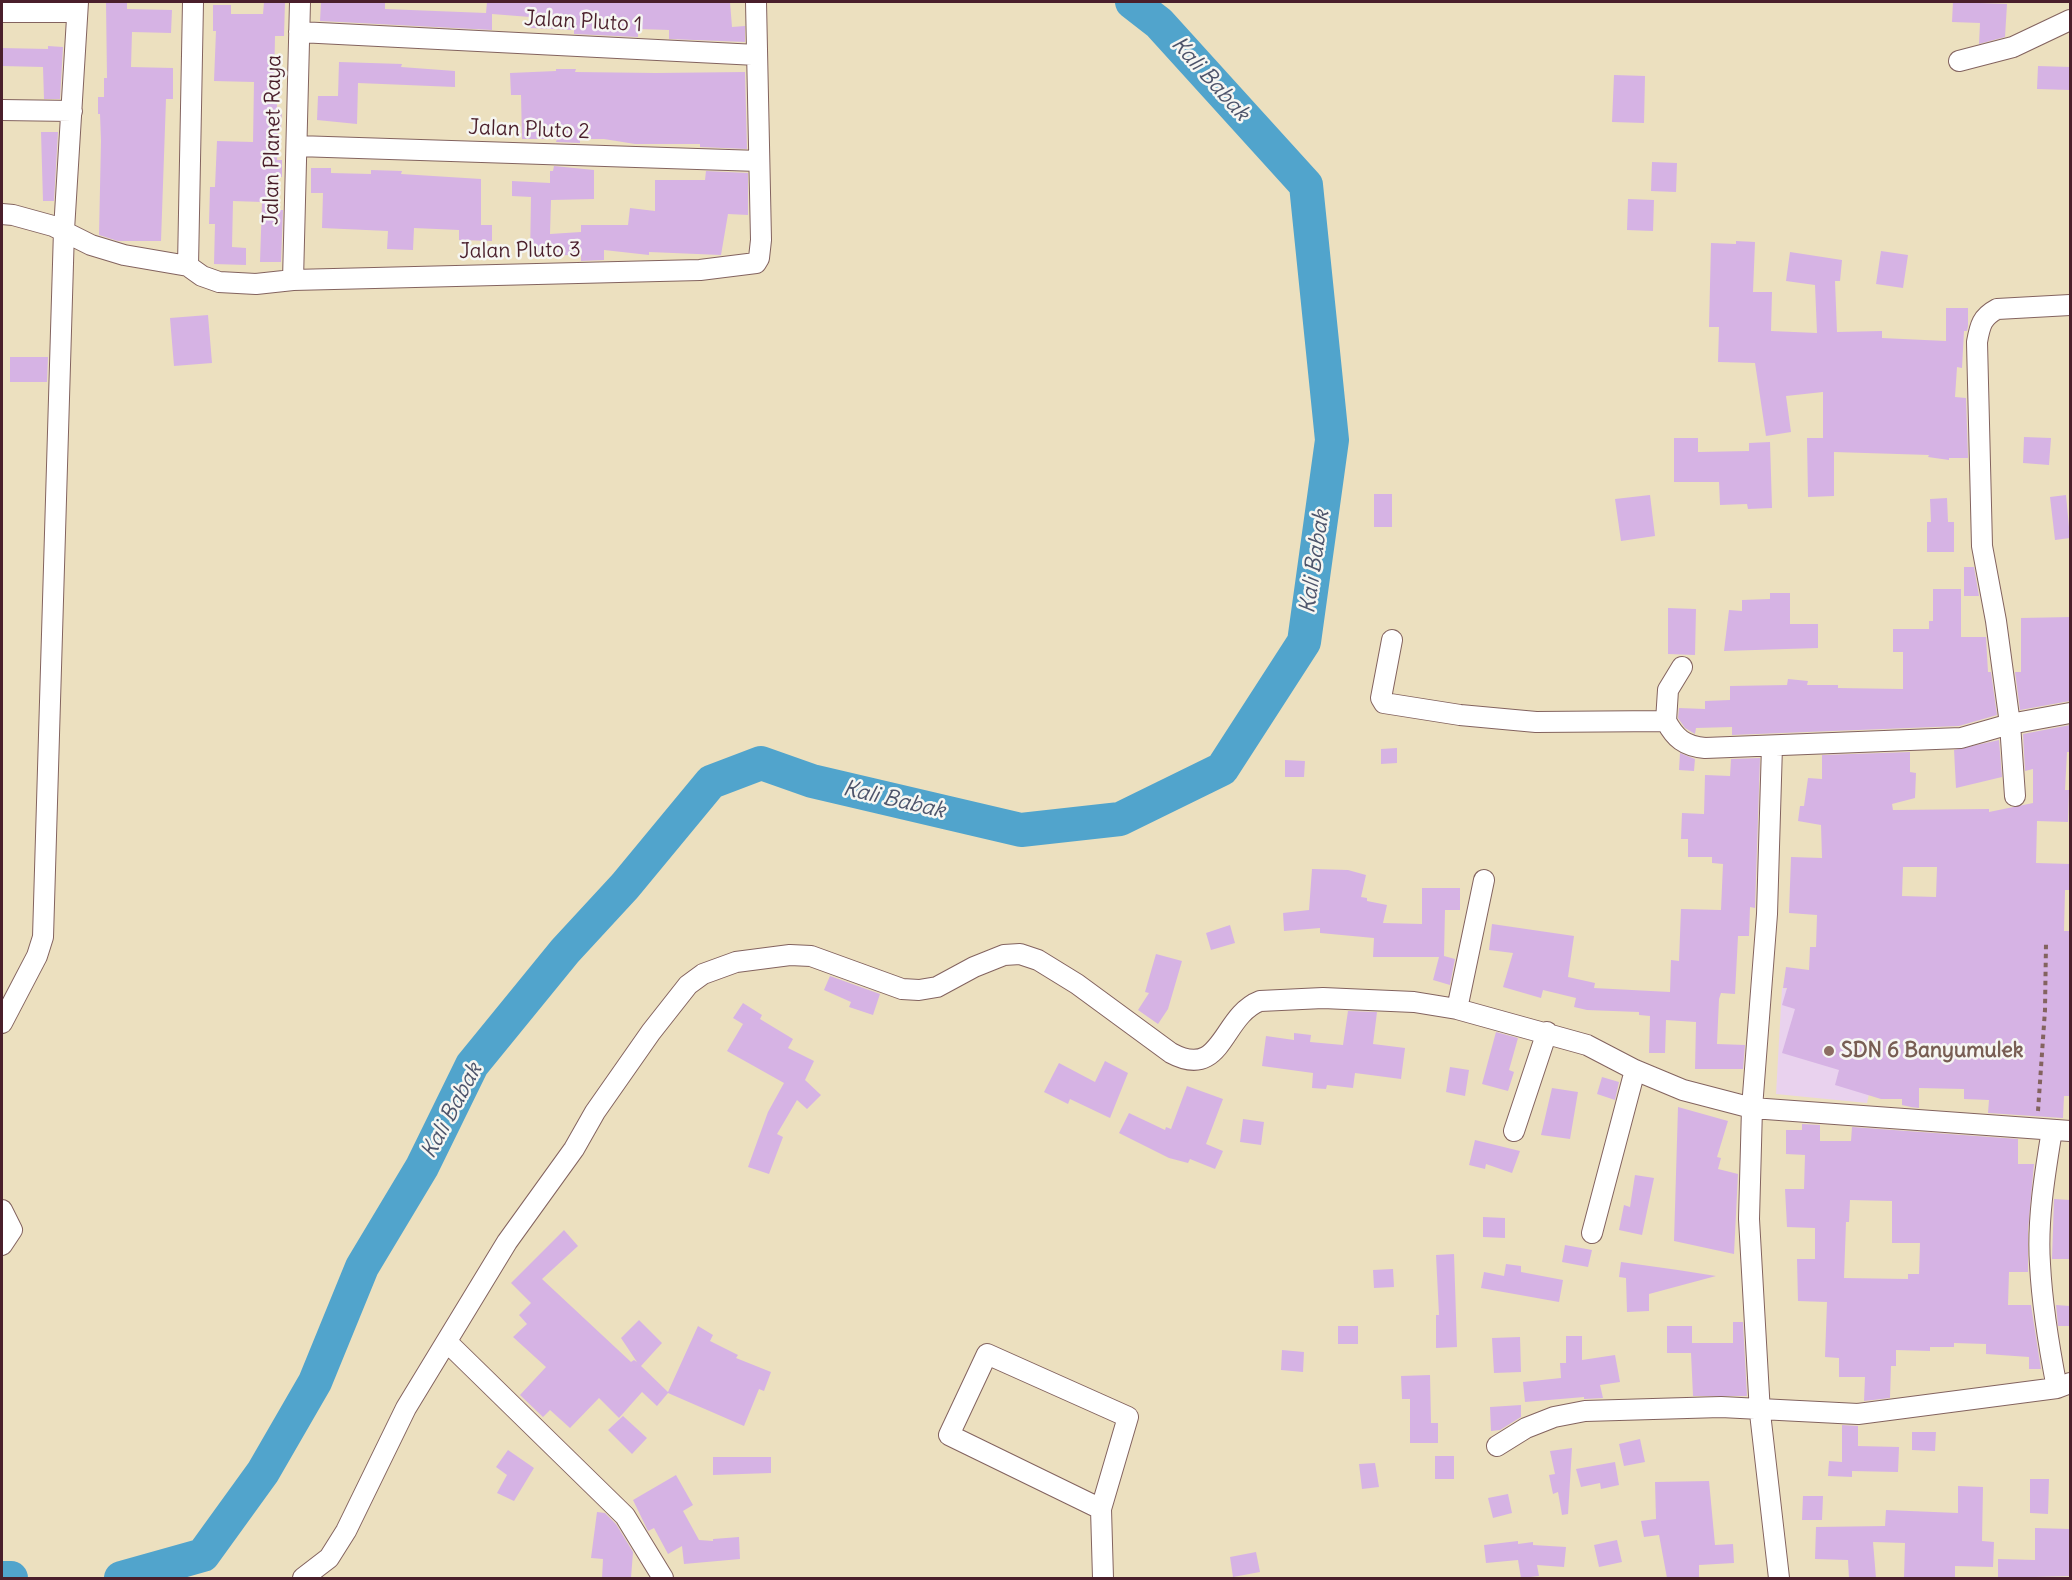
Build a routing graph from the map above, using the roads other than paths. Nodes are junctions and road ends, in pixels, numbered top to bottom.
1 (194, 2) edge
2 (300, 2) edge
3 (756, 2) edge
4 (77, 7) edge
5 (2, 12) edge
6 (2070, 20) edge
7 (299, 32) junction
8 (757, 55) junction
9 (1959, 61) dead end
10 (2, 110) edge
11 (72, 111) junction
12 (297, 146) junction
13 (759, 161) junction
14 (2, 214) edge
15 (64, 230) junction
16 (188, 266) junction
17 (293, 280) junction
18 (2070, 305) edge
19 (1392, 640) dead end
20 (1682, 668) dead end
21 (2070, 713) edge
22 (1666, 721) junction
23 (2010, 724) junction
24 (1772, 746) junction
25 (2015, 796) dead end
26 (1484, 880) dead end
27 (1457, 1009) junction
28 (2, 1023) edge
29 (1547, 1032) junction
30 (1635, 1070) junction
31 (1752, 1108) junction
32 (2053, 1130) edge
33 (1514, 1131) dead end
34 (2, 1210) edge
35 (1592, 1233) dead end
36 (2, 1245) edge
37 (447, 1342) junction
38 (2064, 1385) edge
39 (1760, 1413) junction
40 (1497, 1446) dead end
41 (1101, 1509) junction
42 (303, 1578) edge
43 (663, 1578) edge
44 (1103, 1578) edge
45 (1779, 1578) edge

1 - 16 street
2 - 7 street, Jalan Planet Raya
3 - 8 street
4 - 5 street
4 - 11 street
6 - 9 street
7 - 8 street, Jalan Pluto 1
7 - 12 street, Jalan Planet Raya
8 - 13 street
10 - 11 street
11 - 15 street
12 - 13 street, Jalan Pluto 2
12 - 17 street, Jalan Planet Raya
13 - 17 street, Jalan Pluto 3
14 - 15 street, Jalan Pluto 3
15 - 16 street, Jalan Pluto 3
15 - 28 street
16 - 17 street, Jalan Pluto 3
18 - 23 street
19 - 22 street
20 - 22 street
21 - 23 street
22 - 24 street
23 - 24 street
23 - 25 street
24 - 31 street
26 - 27 street
27 - 29 street
27 - 37 street
29 - 30 street
29 - 33 street
30 - 31 street
30 - 35 street
31 - 32 street
31 - 39 street
32 - 38 street
34 - 36 street
37 - 42 street
37 - 43 street
38 - 39 street
39 - 40 street
39 - 45 street
41 - 41 street
41 - 44 street

